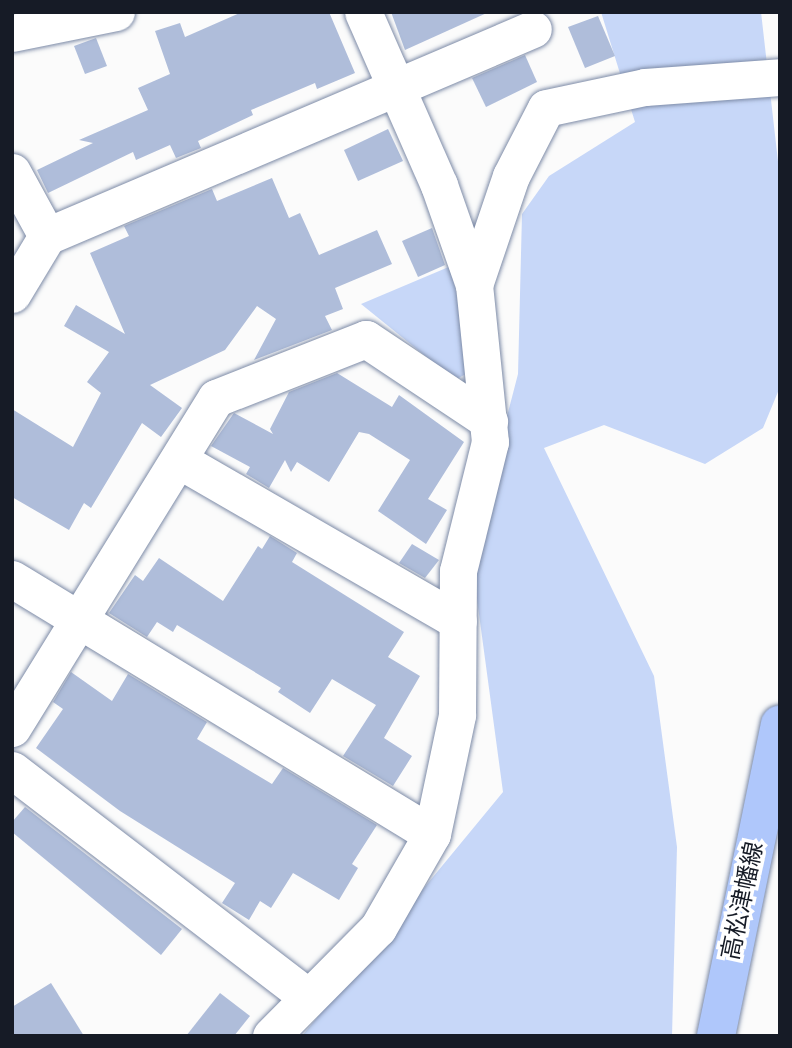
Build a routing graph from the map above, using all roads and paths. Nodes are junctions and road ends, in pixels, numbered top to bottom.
1 (116, 12) edge
2 (363, 12) edge
3 (533, 29) dead end
4 (12, 33) edge
5 (762, 78) edge
6 (396, 90) junction
7 (12, 172) edge
8 (47, 236) junction
9 (474, 285) junction
10 (12, 294) edge
11 (489, 421) junction
12 (179, 460) junction
13 (12, 579) edge
14 (458, 621) junction
15 (82, 622) junction
16 (780, 725) edge
17 (12, 728) edge
18 (12, 770) edge
19 (432, 834) junction
20 (307, 996) junction
21 (271, 1036) edge
22 (716, 1036) edge

1 - 4 street
2 - 6 street
3 - 6 street
5 - 9 street
6 - 8 street
6 - 9 street
7 - 8 street
8 - 10 street
9 - 11 street
11 - 12 street
11 - 14 street
12 - 14 street
12 - 15 street
13 - 15 street
14 - 19 street
15 - 17 street
15 - 19 street
16 - 22 main road, 高松津幡線
18 - 20 street
19 - 20 street
20 - 21 street

